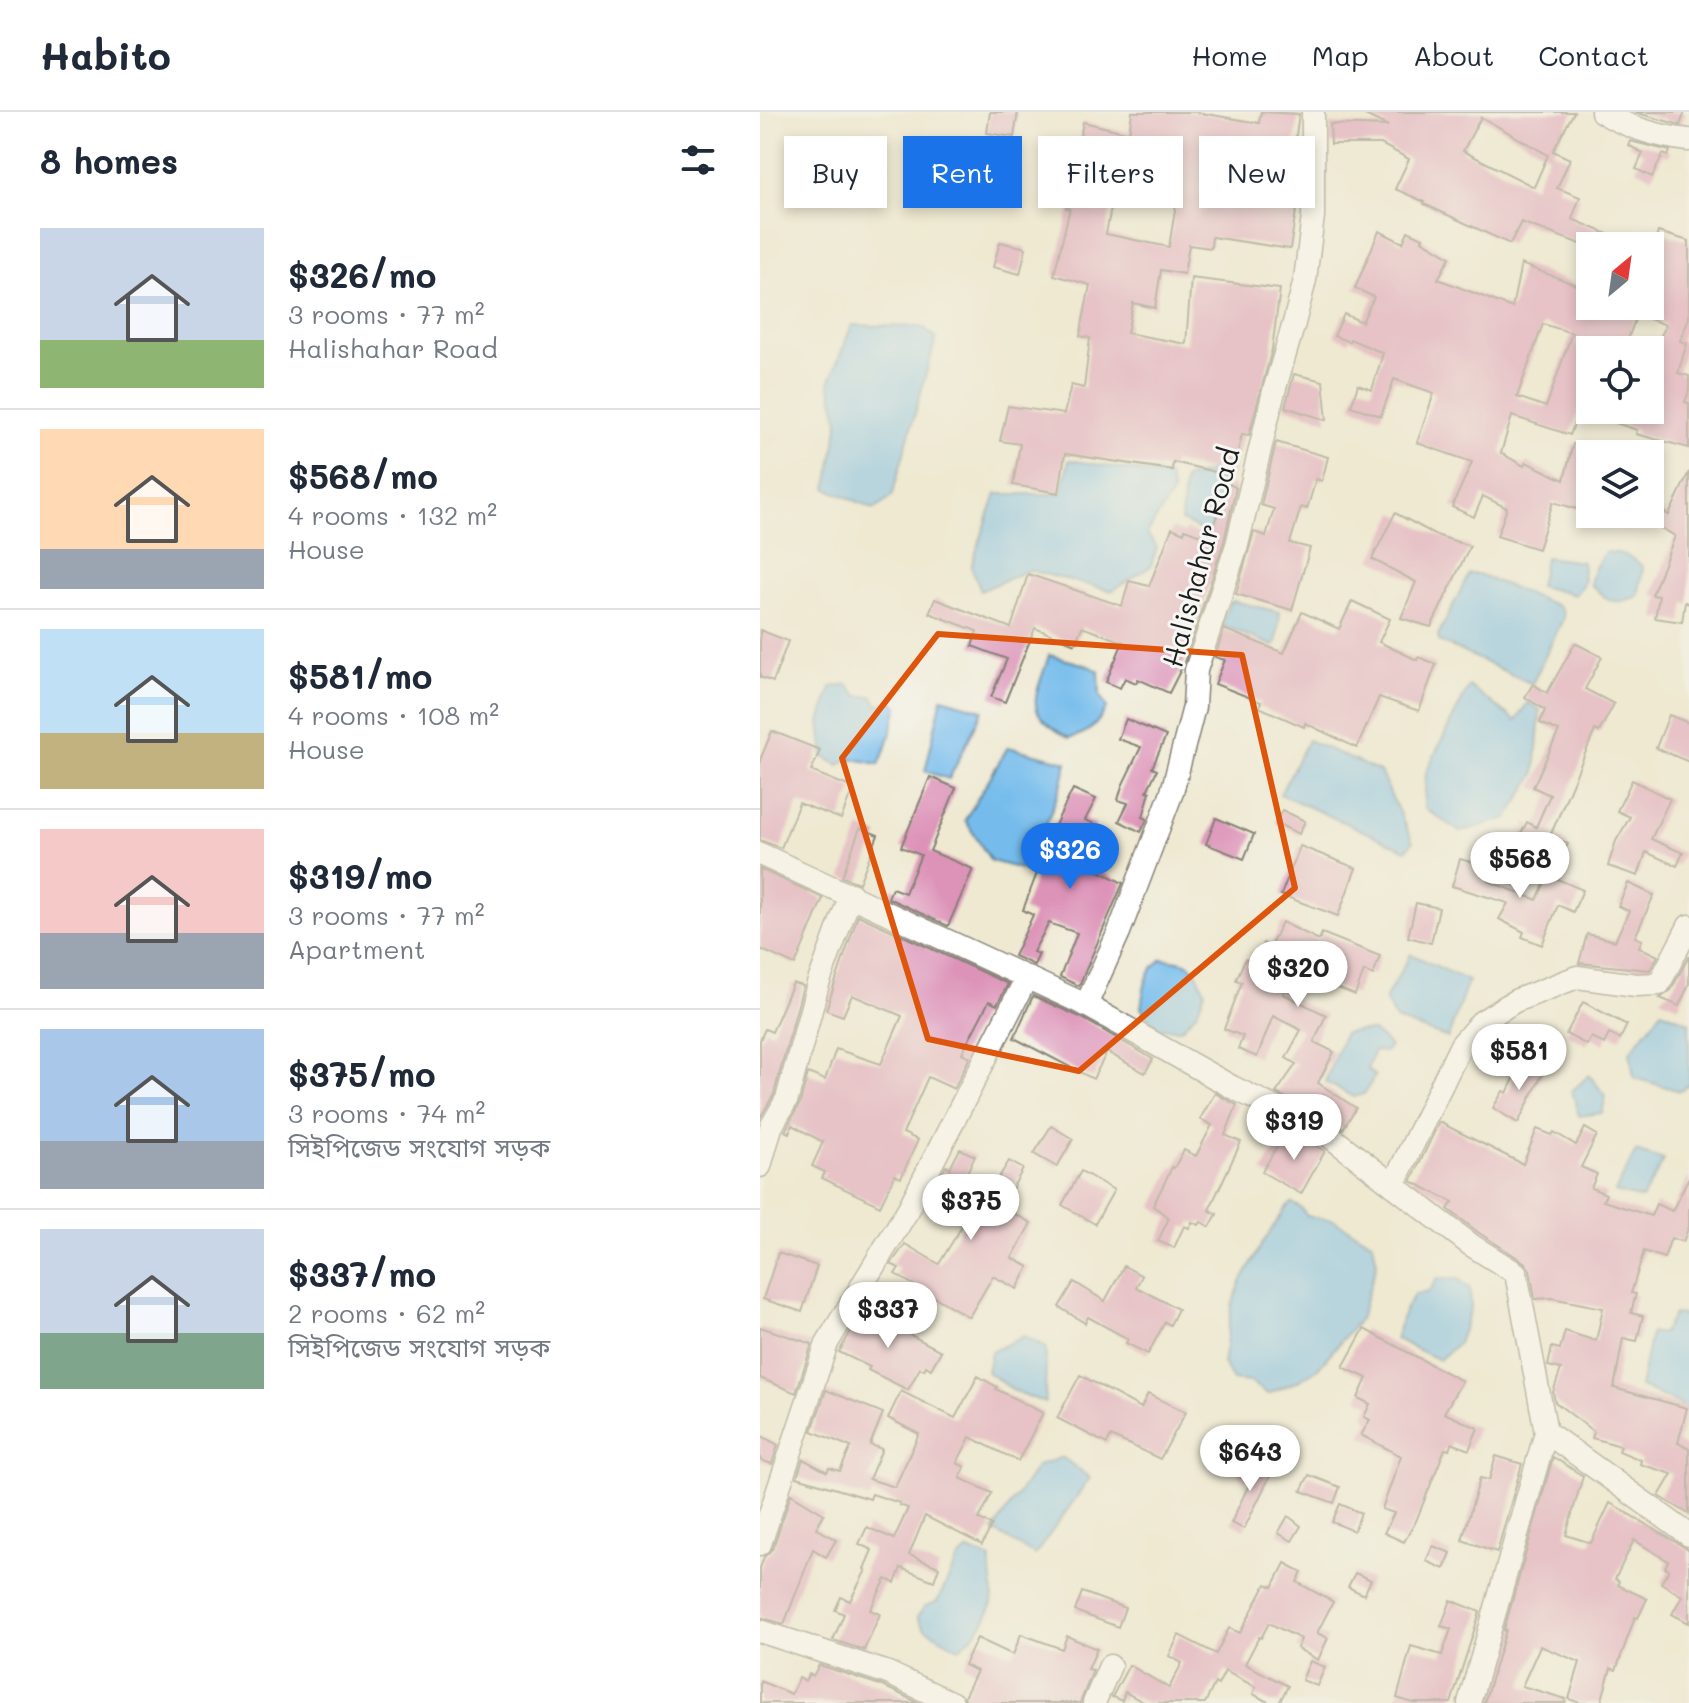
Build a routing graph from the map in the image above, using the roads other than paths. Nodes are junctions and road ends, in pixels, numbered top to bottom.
1 (1313, 112) edge
2 (1602, 112) edge
3 (1689, 140) edge
4 (760, 854) edge
5 (851, 894) junction
6 (1689, 926) edge
7 (1027, 977) junction
8 (1086, 1005) junction
9 (760, 1166) edge
10 (1393, 1185) junction
11 (1546, 1432) junction
12 (1689, 1535) edge
13 (760, 1544) edge
14 (760, 1631) edge
15 (1110, 1666) dead end
16 (952, 1703) edge
17 (1094, 1703) edge
18 (1469, 1703) edge

1 - 8 street, Halishahar Road
2 - 3 street
4 - 5 street
5 - 7 street
5 - 9 street
6 - 10 street
7 - 8 street
7 - 13 street
8 - 10 street
10 - 11 street
11 - 12 street
11 - 18 street
14 - 16 street
15 - 17 street

